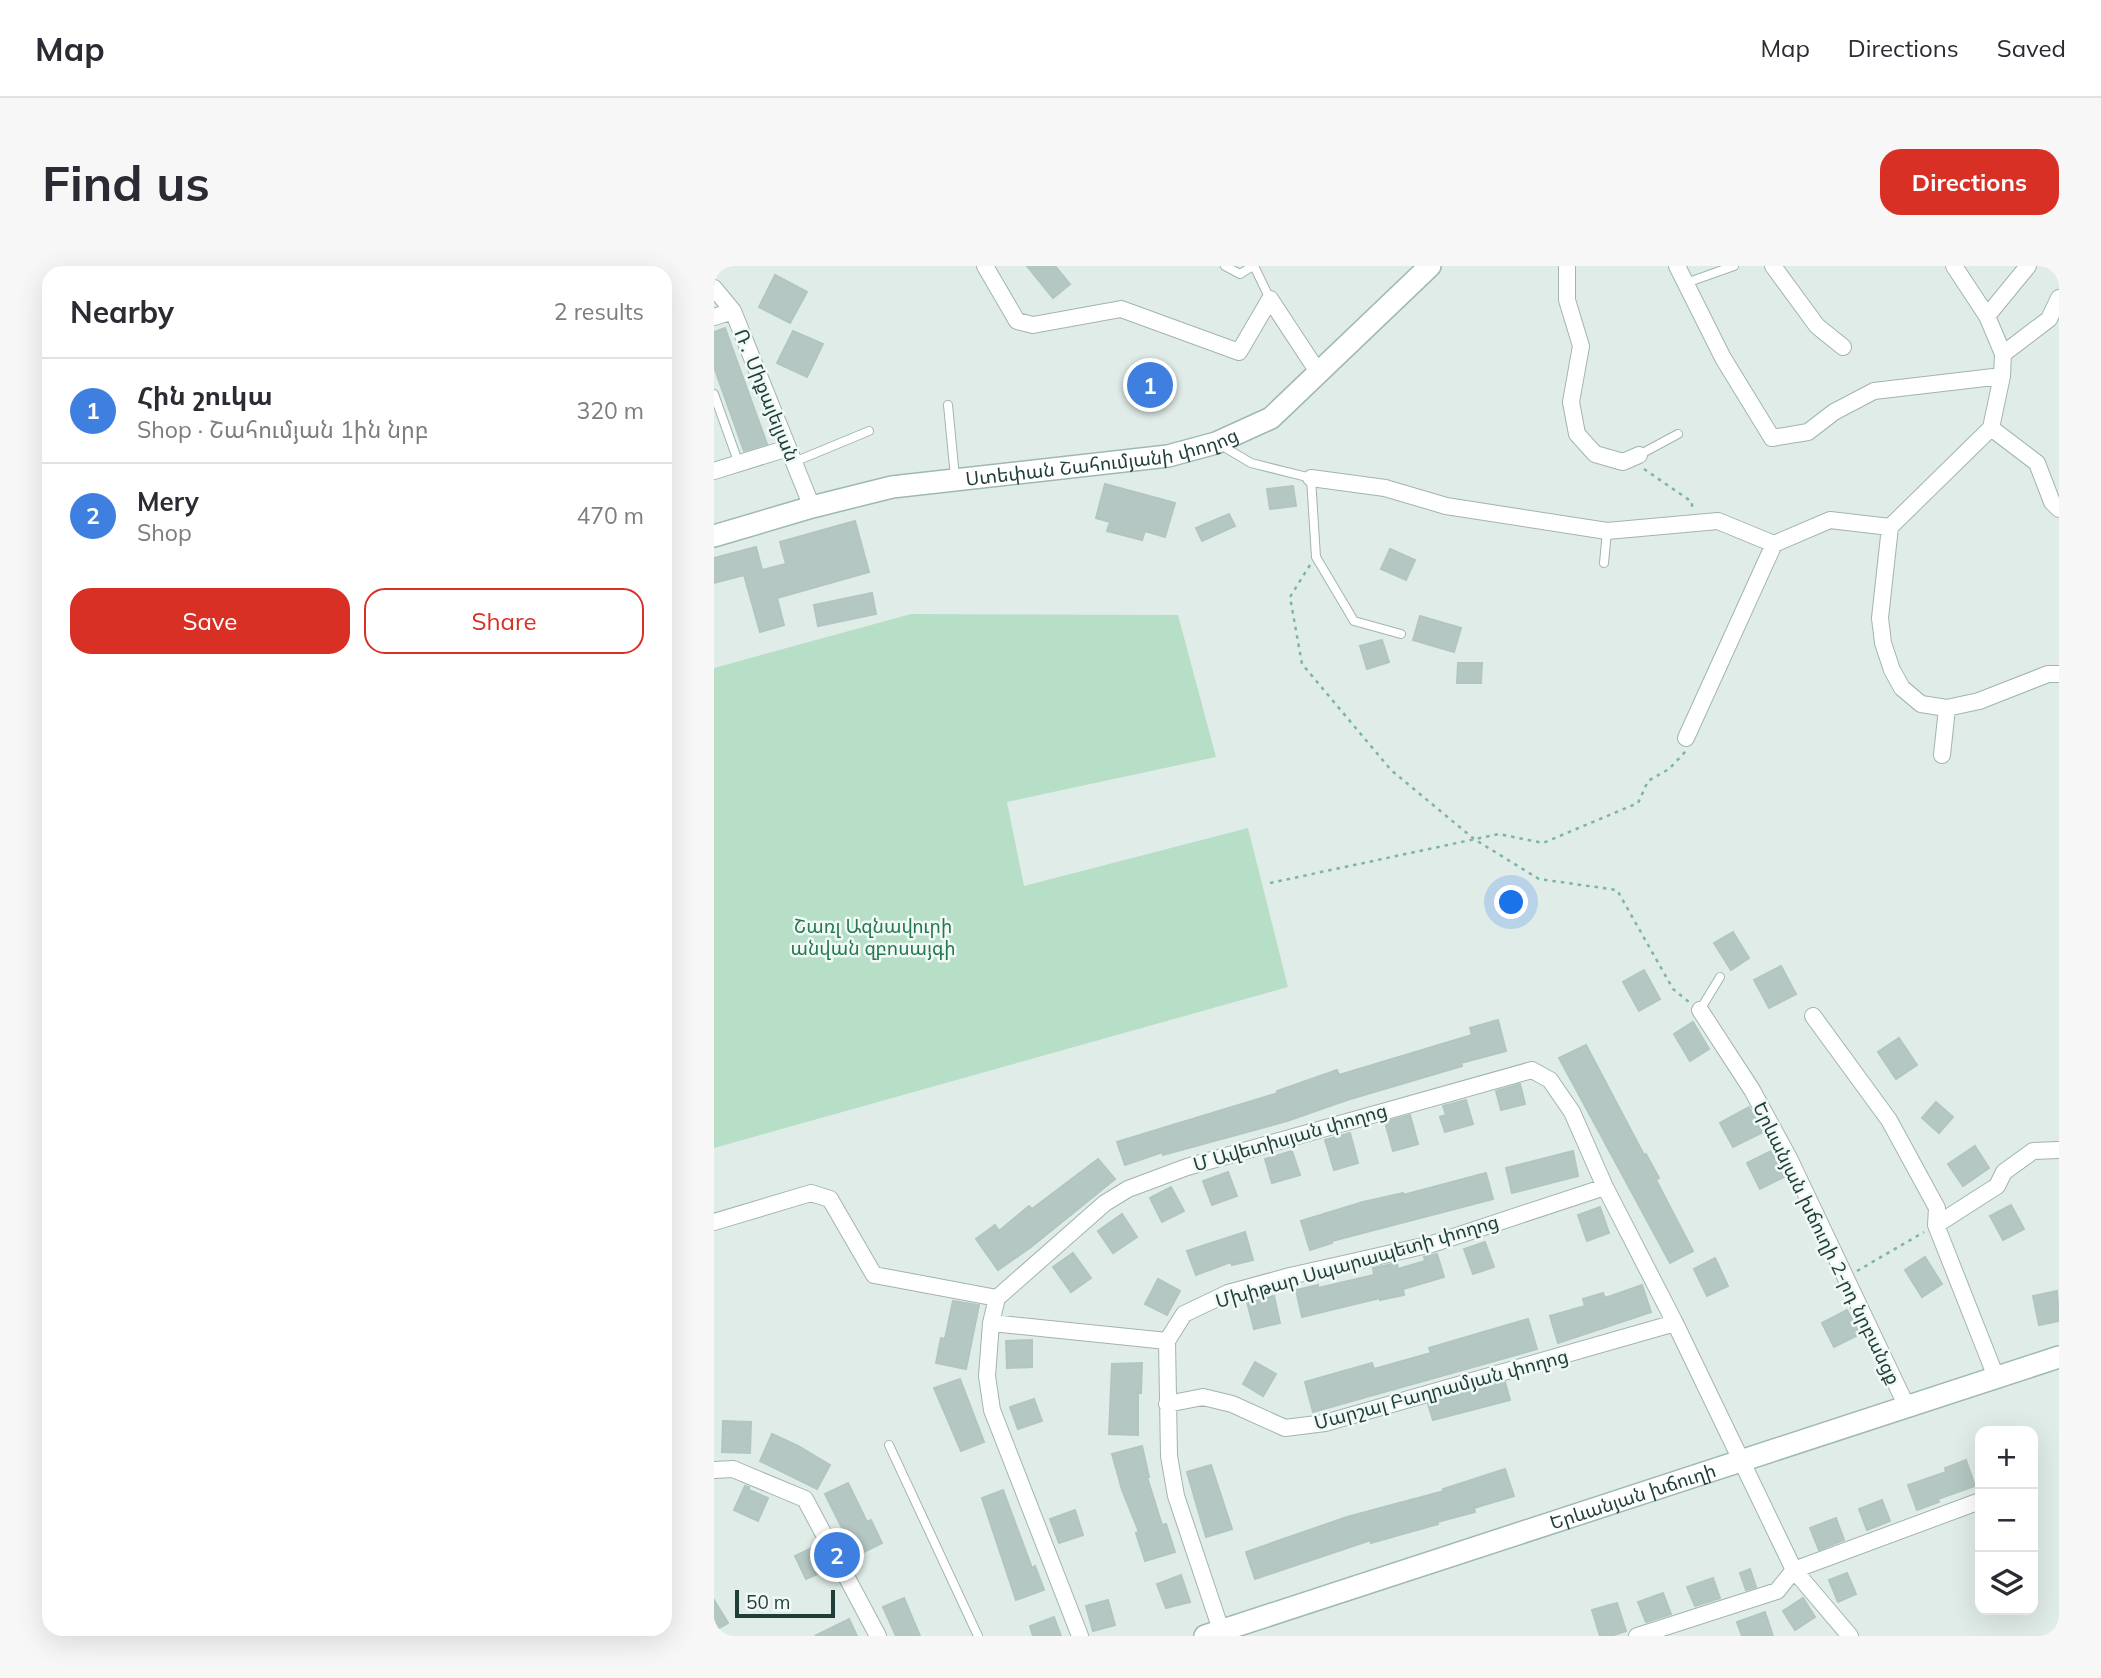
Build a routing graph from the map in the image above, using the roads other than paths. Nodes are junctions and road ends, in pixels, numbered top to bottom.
1 (985, 266) edge
2 (1225, 266) edge
3 (1253, 266) edge
4 (1430, 266) edge
5 (1567, 266) edge
6 (1677, 266) edge
7 (1734, 266) edge
8 (1773, 266) edge
9 (1954, 266) edge
10 (2028, 266) edge
11 (1686, 283) junction
12 (714, 288) edge
13 (2059, 298) edge
14 (1270, 299) junction
15 (733, 311) junction
16 (1987, 316) junction
17 (714, 317) edge
18 (1843, 347) dead end
19 (2003, 354) junction
20 (1318, 372) junction
21 (2002, 376) junction
22 (714, 394) edge
23 (948, 405) dead end
24 (1991, 428) junction
25 (869, 431) dead end
26 (1678, 434) dead end
27 (1216, 443) junction
28 (791, 455) junction
29 (1634, 457) joint
30 (739, 464) junction
31 (714, 471) edge
32 (1311, 478) junction
33 (956, 480) junction
34 (812, 507) junction
35 (2059, 509) edge
36 (1890, 527) junction
37 (1607, 531) junction
38 (714, 536) edge
39 (1774, 544) junction
40 (1604, 564) dead end
41 (1401, 634) dead end
42 (2059, 674) edge
43 (1947, 708) junction
44 (1686, 738) road end
45 (1942, 755) dead end
46 (1720, 977) dead end
47 (1700, 1010) joint
48 (1813, 1016) dead end
49 (2059, 1150) edge
50 (1605, 1187) junction
51 (714, 1222) edge
52 (1936, 1225) junction
53 (997, 1298) junction
54 (991, 1323) junction
55 (1675, 1324) junction
56 (1167, 1341) junction
57 (2059, 1357) edge
58 (1996, 1377) junction
59 (1167, 1404) junction
60 (1906, 1406) junction
61 (889, 1445) dead end
62 (1742, 1460) junction
63 (714, 1470) edge
64 (1975, 1504) edge
65 (1794, 1570) junction
66 (1213, 1633) edge
67 (878, 1636) edge
68 (978, 1636) edge
69 (1080, 1636) edge
70 (1637, 1636) edge
71 (1850, 1636) edge

1 - 14 street
2 - 3 lane
3 - 14 lane
4 - 20 street, Ստեփան Շահումյանի փողոց
5 - 29 street
6 - 11 street
7 - 11 lane
8 - 18 street
9 - 16 street
10 - 16 street
11 - 21 street
12 - 15 street, Ռ․ Միքայելյան
13 - 19 street
14 - 20 street
15 - 17 street
15 - 28 street, Ռ․ Միքայելյան
16 - 19 street
19 - 21 street
20 - 27 street, Ստեփան Շահումյանի փողոց
21 - 24 street
22 - 30 lane
23 - 33 lane
24 - 35 street
24 - 36 street
25 - 28 lane
26 - 29 lane
27 - 32 lane
27 - 33 street, Ստեփան Շահումյանի փողոց
28 - 30 street
28 - 34 street, Ռ․ Միքայելյան
30 - 31 street
32 - 37 street
32 - 41 lane
33 - 34 street, Ստեփան Շահումյանի փողոց
34 - 38 street, Ստեփան Շահումյանի փողոց
36 - 39 street
36 - 43 street
37 - 39 street
37 - 40 lane
39 - 44 street
42 - 43 street
43 - 45 street
46 - 47 lane
47 - 60 street, Երևանյան խճուղի 2-րդ նրբանցք
48 - 52 street
49 - 52 street
50 - 53 street, Մ Ավետիսյան փողոց
50 - 55 street, Մ Ավետիսյան փողոց
50 - 56 street, Մխիթար Սպարապետի փողոց
51 - 53 street
52 - 58 street
53 - 54 street
54 - 56 street
54 - 69 street
55 - 59 street, Մարշալ Բաղրամյան փողոց
55 - 62 street, Մ Ավետիսյան փողոց
56 - 59 street
57 - 58 street, Երևանյան խճուղի
58 - 60 street, Երևանյան խճուղի
59 - 66 street
60 - 62 street, Երևանյան խճուղի
61 - 68 lane
62 - 65 street, Մ Ավետիսյան փողոց
62 - 66 street, Երևանյան խճուղի
63 - 67 street
64 - 65 street
65 - 70 street
65 - 71 street, Մ Ավետիսյան փողոց

